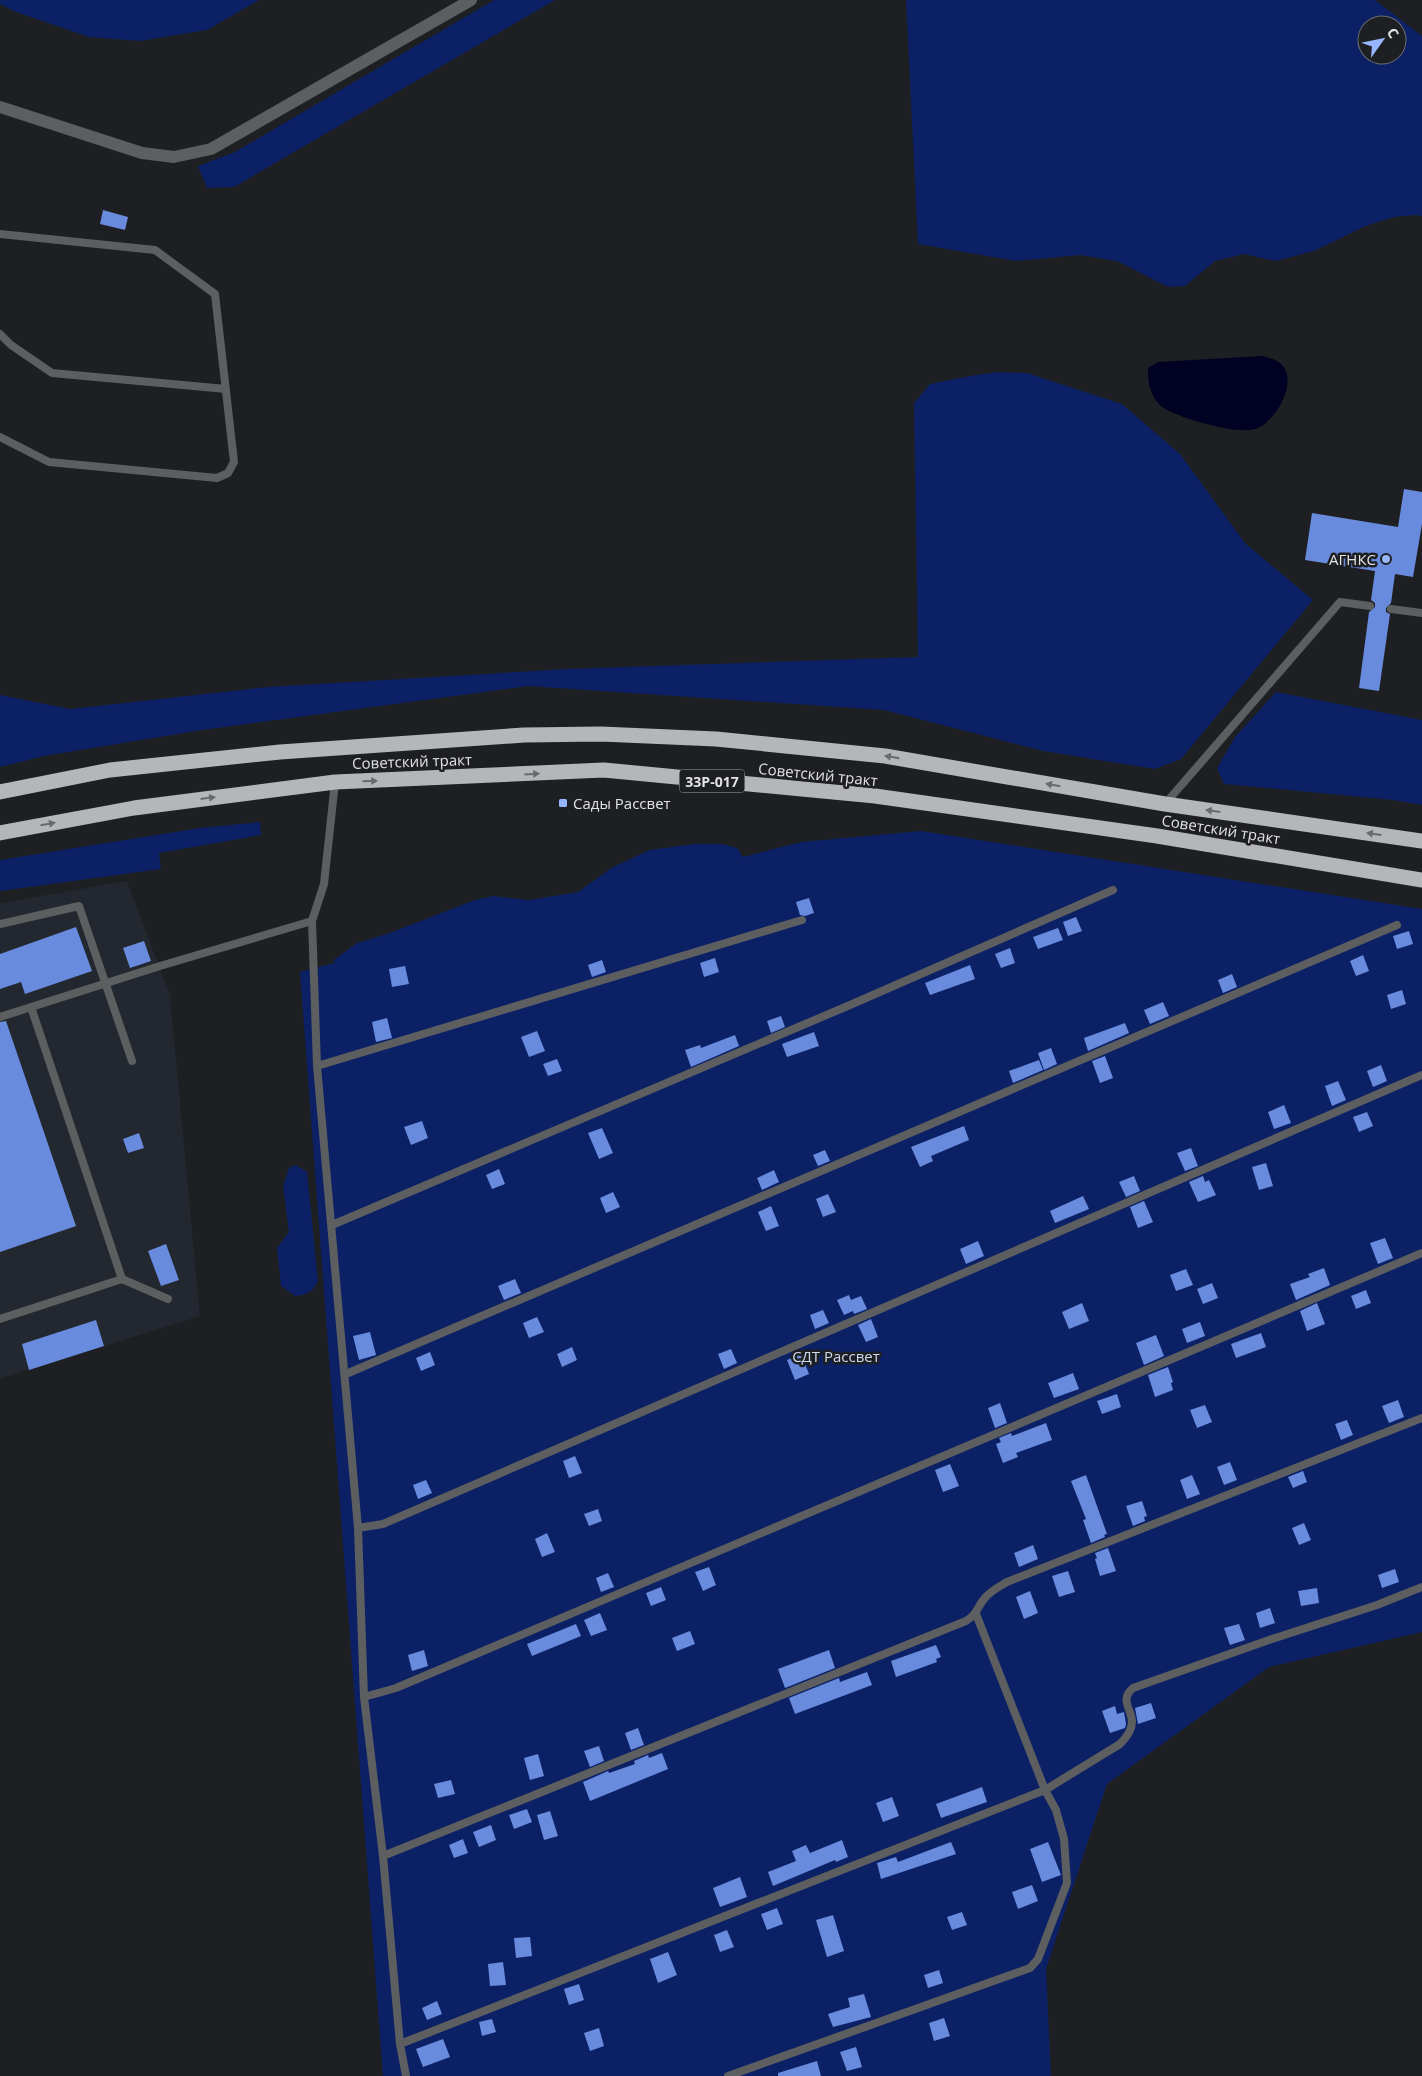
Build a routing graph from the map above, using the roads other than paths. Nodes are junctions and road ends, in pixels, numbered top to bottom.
1 (471, 0) edge
2 (0, 107) edge
3 (0, 234) edge
4 (0, 334) edge
5 (226, 389) junction
6 (0, 437) edge
7 (1370, 606) dead end
8 (1391, 609) dead end
9 (1422, 613) edge
10 (335, 782) junction
11 (0, 792) edge
12 (1165, 804) junction
13 (0, 832) edge
14 (1422, 841) edge
15 (1422, 880) edge
16 (1113, 890) dead end
17 (802, 920) dead end
18 (312, 921) junction
19 (0, 924) edge
20 (1397, 925) dead end
21 (104, 984) junction
22 (31, 1007) junction
23 (0, 1017) edge
24 (132, 1061) dead end
25 (317, 1066) junction
26 (1422, 1075) edge
27 (332, 1225) junction
28 (1422, 1253) edge
29 (122, 1279) junction
30 (168, 1299) dead end
31 (0, 1319) edge
32 (346, 1374) junction
33 (1422, 1418) edge
34 (358, 1528) junction
35 (1422, 1587) edge
36 (976, 1614) junction
37 (364, 1697) junction
38 (1045, 1790) junction
39 (383, 1856) junction
40 (400, 2044) junction
41 (406, 2076) edge
42 (728, 2076) edge

1 - 2 street
3 - 5 lane
4 - 5 lane
5 - 6 lane
7 - 12 lane
8 - 9 lane
13 -> 10 highway, Советский тракт / 33Р-017
10 -> 15 highway, Советский тракт / 33Р-017
10 - 18 lane
12 -> 11 highway, Советский тракт
14 -> 12 highway, Советский тракт
16 - 27 lane
17 - 25 lane
18 - 21 lane
18 - 25 lane
19 - 21 lane
20 - 32 lane
21 - 22 lane
21 - 24 lane
22 - 23 lane
22 - 29 lane
25 - 27 lane
26 - 34 lane
27 - 32 lane
28 - 37 lane
29 - 30 lane
29 - 31 lane
32 - 34 lane
33 - 36 lane
34 - 37 lane
35 - 38 lane
36 - 38 lane
36 - 39 lane
37 - 39 lane
38 - 40 lane
38 - 42 lane
39 - 40 lane
40 - 41 lane

